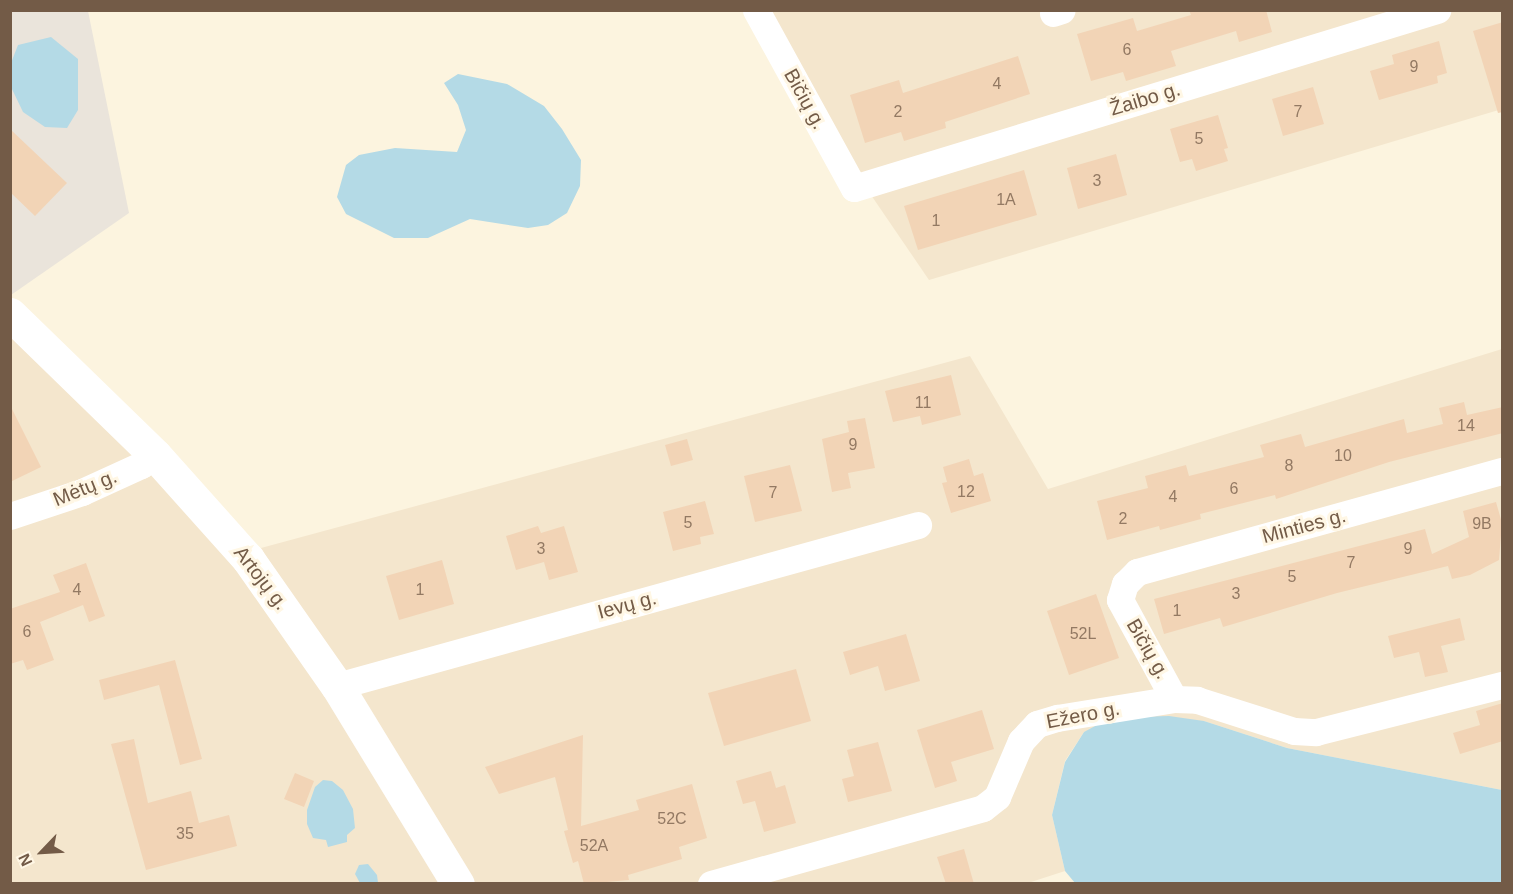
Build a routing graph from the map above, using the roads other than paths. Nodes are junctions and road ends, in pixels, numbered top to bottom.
1 (756, 10) edge
2 (1437, 10) edge
3 (854, 188) joint
4 (10, 314) edge
5 (155, 455) junction
6 (1503, 471) edge
7 (10, 516) edge
8 (918, 525) dead end
9 (1120, 600) joint
10 (1503, 685) edge
11 (337, 686) junction
12 (1174, 699) junction
13 (458, 884) edge
14 (711, 884) edge

1 - 3 street, Bičių g.
2 - 3 street, Žaibo g.
4 - 5 main road, Artojų g.
5 - 7 street, Mėtų g.
5 - 11 main road, Artojų g.
6 - 9 street, Minties g.
8 - 11 street, Ievų g.
9 - 12 street, Bičių g.
10 - 12 street, Ežero g.
11 - 13 main road, Artojų g.
12 - 14 street, Ežero g.

